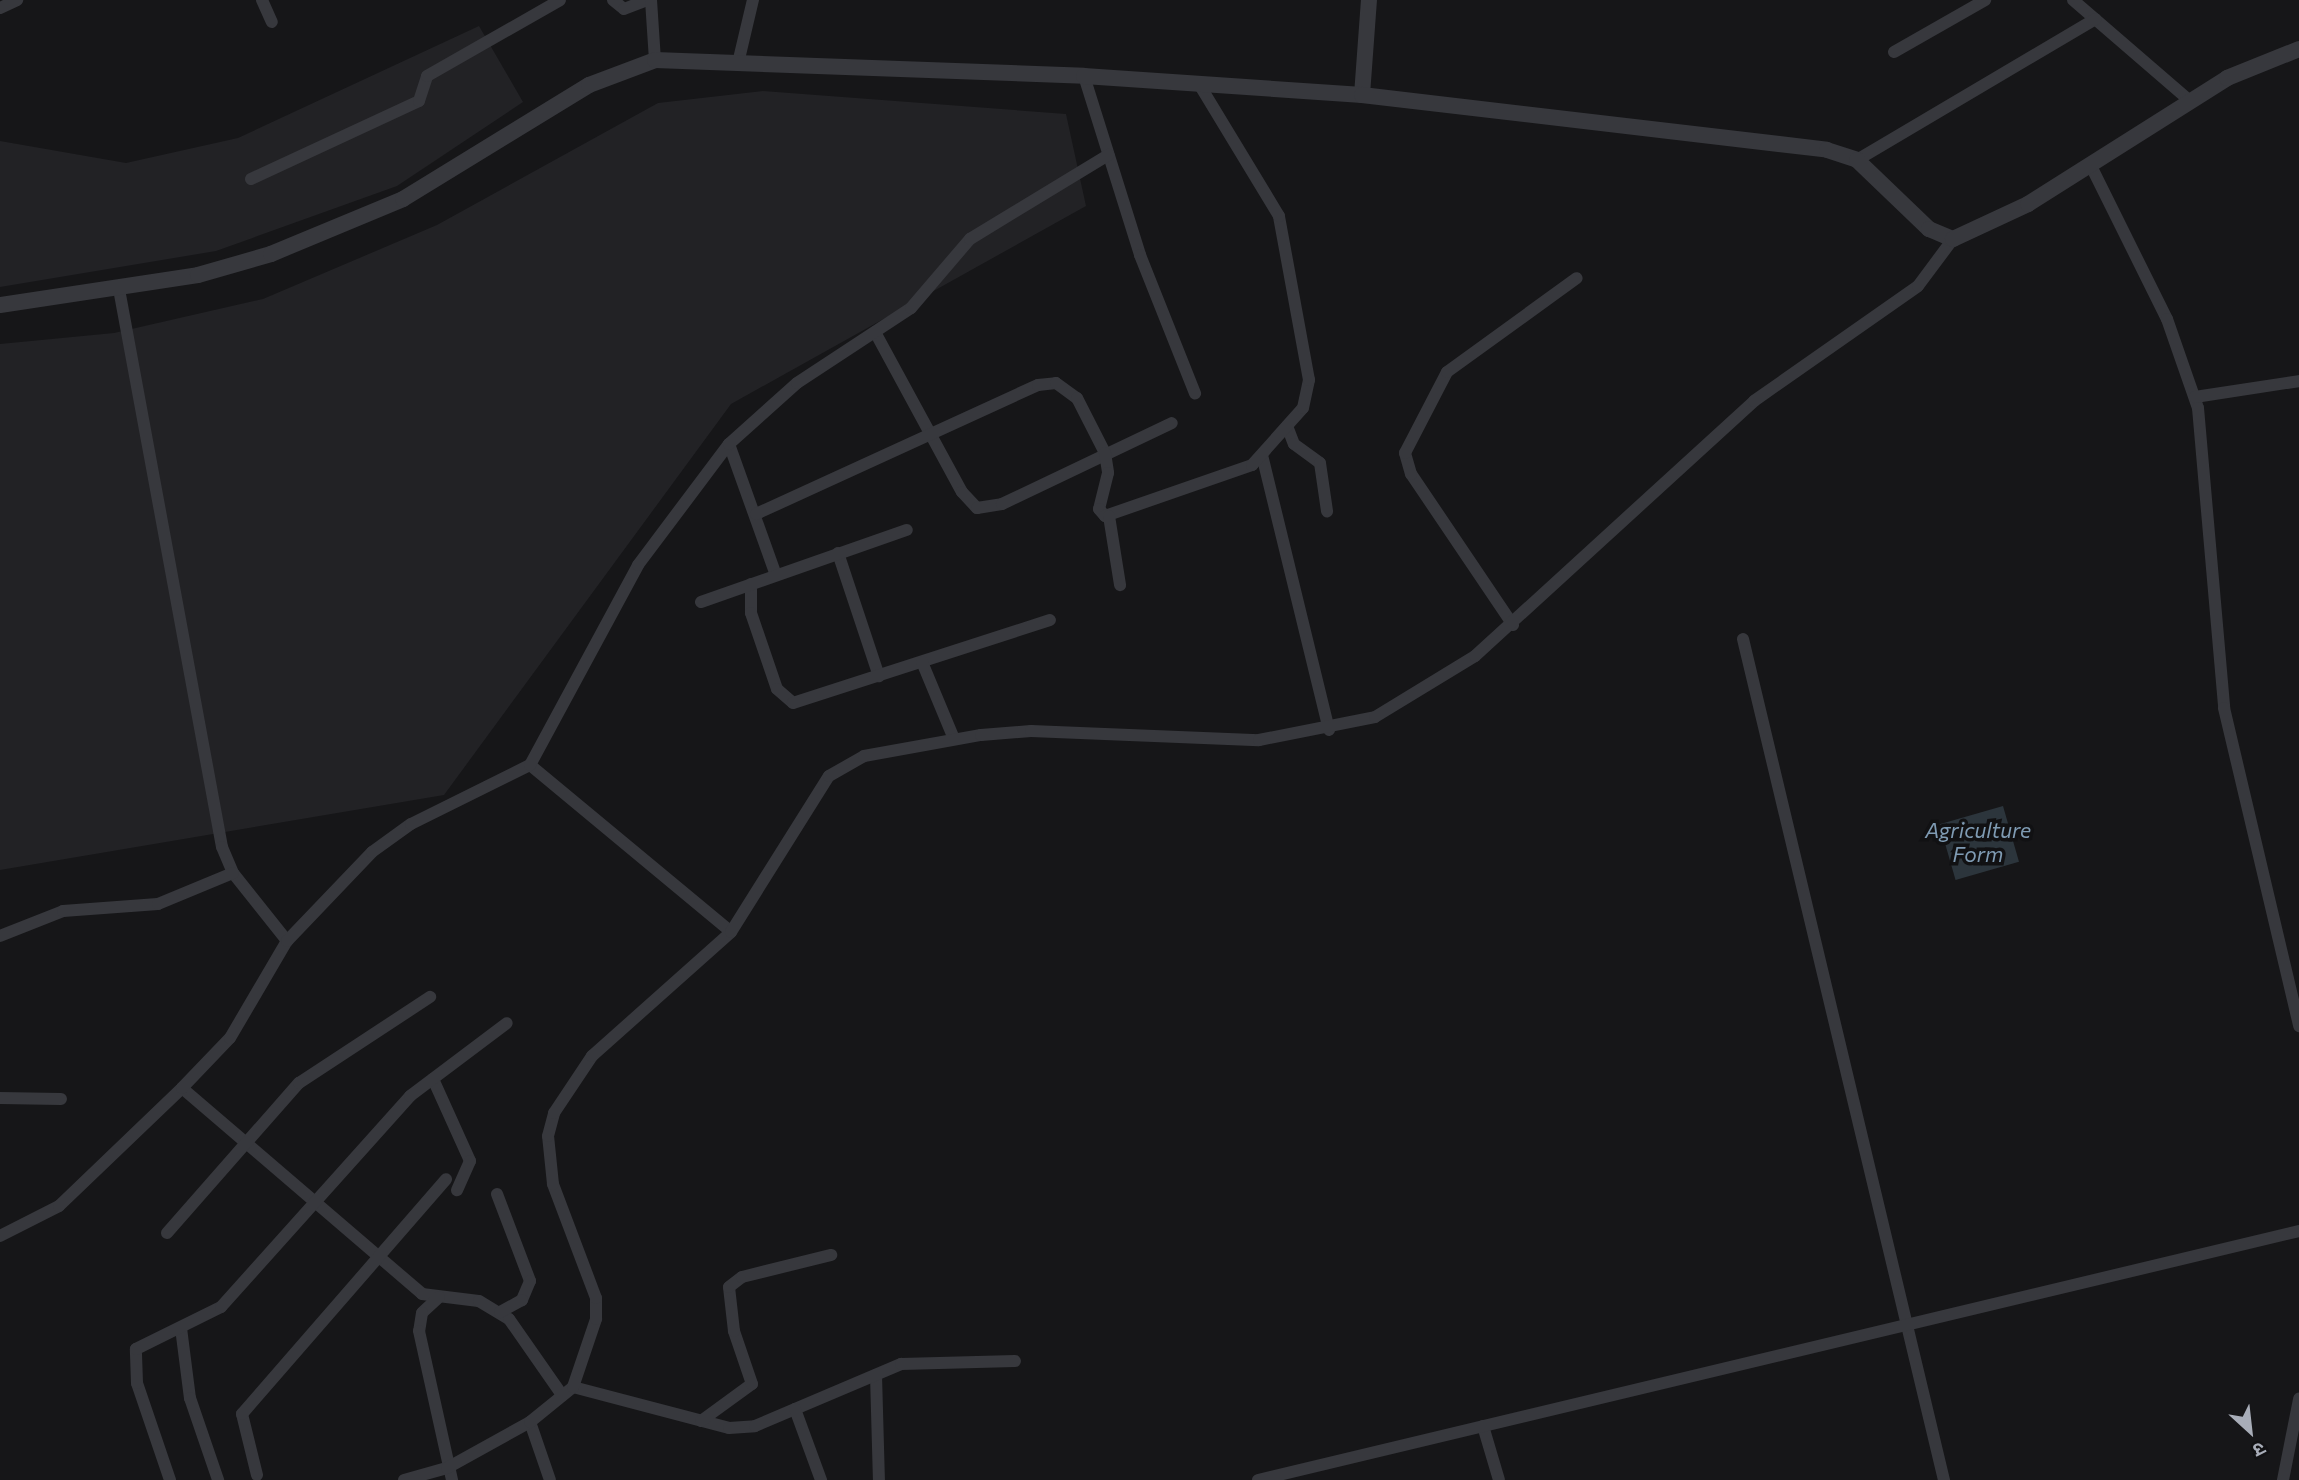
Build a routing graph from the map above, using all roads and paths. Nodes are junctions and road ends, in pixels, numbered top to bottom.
1 (17, 0) edge
2 (262, 0) edge
3 (560, 0) edge
4 (613, 0) edge
5 (650, 0) edge
6 (753, 0) edge
7 (1369, 0) edge
8 (1985, 0) edge
9 (2073, 0) edge
10 (0, 8) edge
11 (2095, 19) junction
12 (272, 22) dead end
13 (2299, 49) edge
14 (1894, 52) dead end
15 (739, 59) junction
16 (655, 60) junction
17 (1084, 76) junction
18 (1201, 88) junction
19 (1362, 95) junction
20 (2190, 101) junction
21 (1108, 155) junction
22 (1857, 160) junction
23 (2090, 164) junction
24 (251, 179) dead end
25 (1953, 239) junction
26 (1577, 278) dead end
27 (119, 289) junction
28 (0, 305) edge
29 (875, 332) junction
30 (2299, 381) edge
31 (1195, 393) dead end
32 (2195, 397) junction
33 (1172, 423) dead end
34 (1287, 426) junction
35 (931, 434) junction
36 (729, 444) junction
37 (1105, 453) junction
38 (1262, 455) junction
39 (1327, 511) dead end
40 (756, 514) junction
41 (1109, 516) junction
42 (907, 530) dead end
43 (838, 553) junction
44 (776, 575) junction
45 (751, 584) junction
46 (1120, 585) dead end
47 (701, 601) dead end
48 (1050, 620) dead end
49 (1513, 625) junction
50 (1743, 639) dead end
51 (922, 662) junction
52 (879, 676) junction
53 (1329, 730) junction
54 (954, 739) junction
55 (530, 765) junction
56 (233, 873) junction
57 (731, 932) junction
58 (0, 936) edge
59 (287, 941) junction
60 (430, 997) dead end
61 (508, 1023) dead end
62 (2299, 1026) edge
63 (433, 1079) junction
64 (182, 1088) junction
65 (0, 1098) edge
66 (61, 1099) dead end
67 (245, 1142) junction
68 (446, 1179) dead end
69 (457, 1190) dead end
70 (497, 1194) dead end
71 (317, 1198) junction
72 (2299, 1231) edge
73 (167, 1233) dead end
74 (0, 1236) edge
75 (831, 1255) dead end
76 (381, 1256) junction
77 (439, 1297) junction
78 (500, 1312) junction
79 (1906, 1324) junction
80 (181, 1328) junction
81 (1015, 1361) dead end
82 (876, 1375) junction
83 (568, 1391) junction
84 (2299, 1399) edge
85 (795, 1409) junction
86 (701, 1420) junction
87 (530, 1422) junction
88 (1483, 1426) junction
89 (449, 1474) edge
90 (257, 1475) dead end
91 (170, 1480) edge
92 (218, 1480) edge
93 (404, 1480) edge
94 (550, 1480) edge
95 (821, 1480) edge
96 (879, 1480) edge
97 (1258, 1480) edge
98 (1499, 1480) edge
99 (1944, 1480) edge
100 (2283, 1480) edge

1 - 10 street
2 - 12 street
3 - 24 street
4 - 5 street
5 - 16 street
6 - 15 street
7 - 19 street
8 - 14 street
9 - 11 street
11 - 20 street
11 - 22 street
13 - 20 street
15 - 16 street
15 - 17 street
16 - 27 street
17 - 18 street
17 - 21 street
18 - 19 street
18 - 34 street
19 - 22 street
20 - 23 street
21 - 29 street
21 - 31 street
22 - 25 street
23 - 25 street
23 - 32 street
25 - 49 street
26 - 49 street
27 - 28 street
27 - 56 street
29 - 35 street
29 - 36 street
30 - 32 street
32 - 62 street
33 - 37 street
34 - 38 street
34 - 39 street
35 - 37 street
35 - 37 street
35 - 40 street
36 - 40 street
36 - 55 street
37 - 41 street
38 - 41 street
38 - 53 street
40 - 44 street
41 - 46 street
42 - 43 street
43 - 44 street
43 - 52 street
44 - 45 street
45 - 47 street
45 - 52 street
48 - 51 street
49 - 53 street
50 - 79 street
51 - 52 street
51 - 54 street
53 - 54 street
54 - 57 street
55 - 57 street
55 - 59 street
56 - 58 street
56 - 59 street
57 - 83 street
59 - 64 street
60 - 67 street
61 - 63 street
63 - 69 street
63 - 71 street
64 - 67 street
64 - 74 street
65 - 66 street
67 - 71 street
67 - 73 street
68 - 76 street
70 - 78 street
71 - 76 street
71 - 80 street
72 - 79 street
75 - 86 street
76 - 77 street
76 - 90 street
77 - 78 street
77 - 89 street
78 - 83 street
79 - 88 street
79 - 99 street
80 - 91 street
80 - 92 street
81 - 82 street
82 - 85 street
82 - 96 street
83 - 86 street
83 - 87 street
84 - 100 street
85 - 86 street
85 - 95 street
87 - 89 street
87 - 94 street
88 - 97 street
88 - 98 street
89 - 93 street

